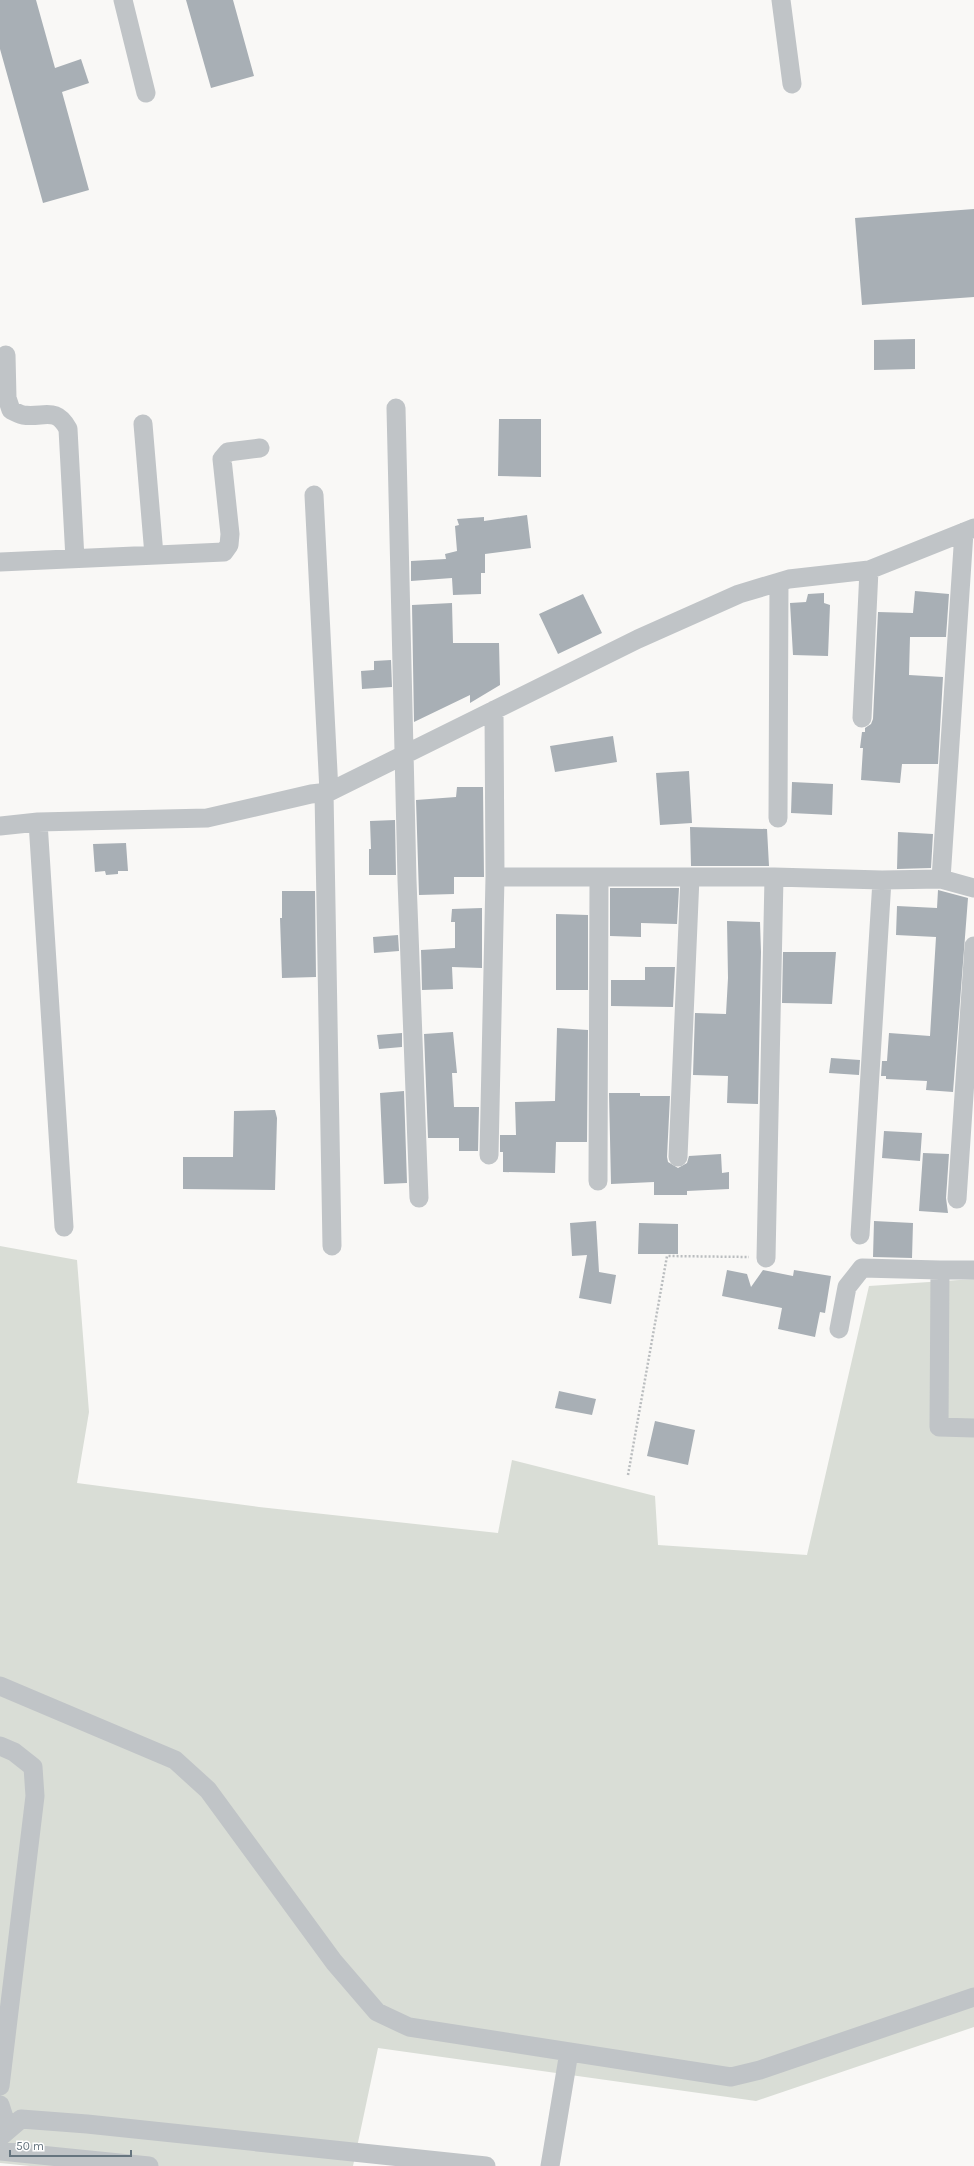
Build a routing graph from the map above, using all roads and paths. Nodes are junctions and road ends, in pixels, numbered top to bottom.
1 (123, 0) edge
2 (781, 0) edge
3 (792, 84) dead end
4 (146, 92) dead end
5 (6, 355) dead end
6 (396, 408) dead end
7 (143, 424) dead end
8 (260, 448) dead end
9 (314, 495) dead end
10 (969, 530) edge
11 (154, 555) junction
12 (75, 559) junction
13 (0, 562) edge
14 (868, 570) junction
15 (778, 582) junction
16 (494, 710) junction
17 (862, 718) dead end
18 (404, 755) junction
19 (326, 792) junction
20 (778, 818) dead end
21 (38, 822) junction
22 (0, 826) edge
23 (495, 877) junction
24 (690, 877) junction
25 (774, 877) junction
26 (600, 878) junction
27 (941, 878) junction
28 (882, 880) junction
29 (974, 888) edge
30 (974, 946) edge
31 (489, 1155) dead end
32 (678, 1157) dead end
33 (598, 1181) dead end
34 (419, 1198) dead end
35 (957, 1200) dead end
36 (64, 1227) dead end
37 (860, 1235) dead end
38 (332, 1246) dead end
39 (766, 1258) joint
40 (940, 1270) junction
41 (974, 1270) edge
42 (839, 1329) dead end
43 (974, 1428) edge
44 (628, 1475) dead end
45 (0, 1686) edge
46 (0, 1746) edge
47 (974, 1996) edge
48 (568, 2052) junction
49 (0, 2086) edge
50 (0, 2105) edge
51 (10, 2129) edge
52 (0, 2151) edge
53 (149, 2166) edge
54 (486, 2166) edge
55 (550, 2166) edge

1 - 4 street
2 - 3 street
5 - 12 street
6 - 18 street
7 - 11 street
8 - 11 street
9 - 19 street
10 - 14 street
10 - 27 street
11 - 12 street
12 - 13 street
14 - 15 street
14 - 17 street
15 - 16 street
15 - 20 street
16 - 18 street
16 - 23 street
18 - 19 street
18 - 34 street
19 - 21 street
19 - 38 street
21 - 22 street
21 - 36 street
23 - 26 street
23 - 31 street
24 - 25 street
24 - 26 street
24 - 32 street
25 - 28 street
25 - 39 street
26 - 33 street
27 - 28 street
27 - 29 street
28 - 37 street
30 - 35 street
39 - 44 path
40 - 41 street
40 - 42 street
40 - 43 street
45 - 48 street
46 - 49 street
47 - 48 street
48 - 55 street
50 - 51 street
51 - 54 street
52 - 53 street

